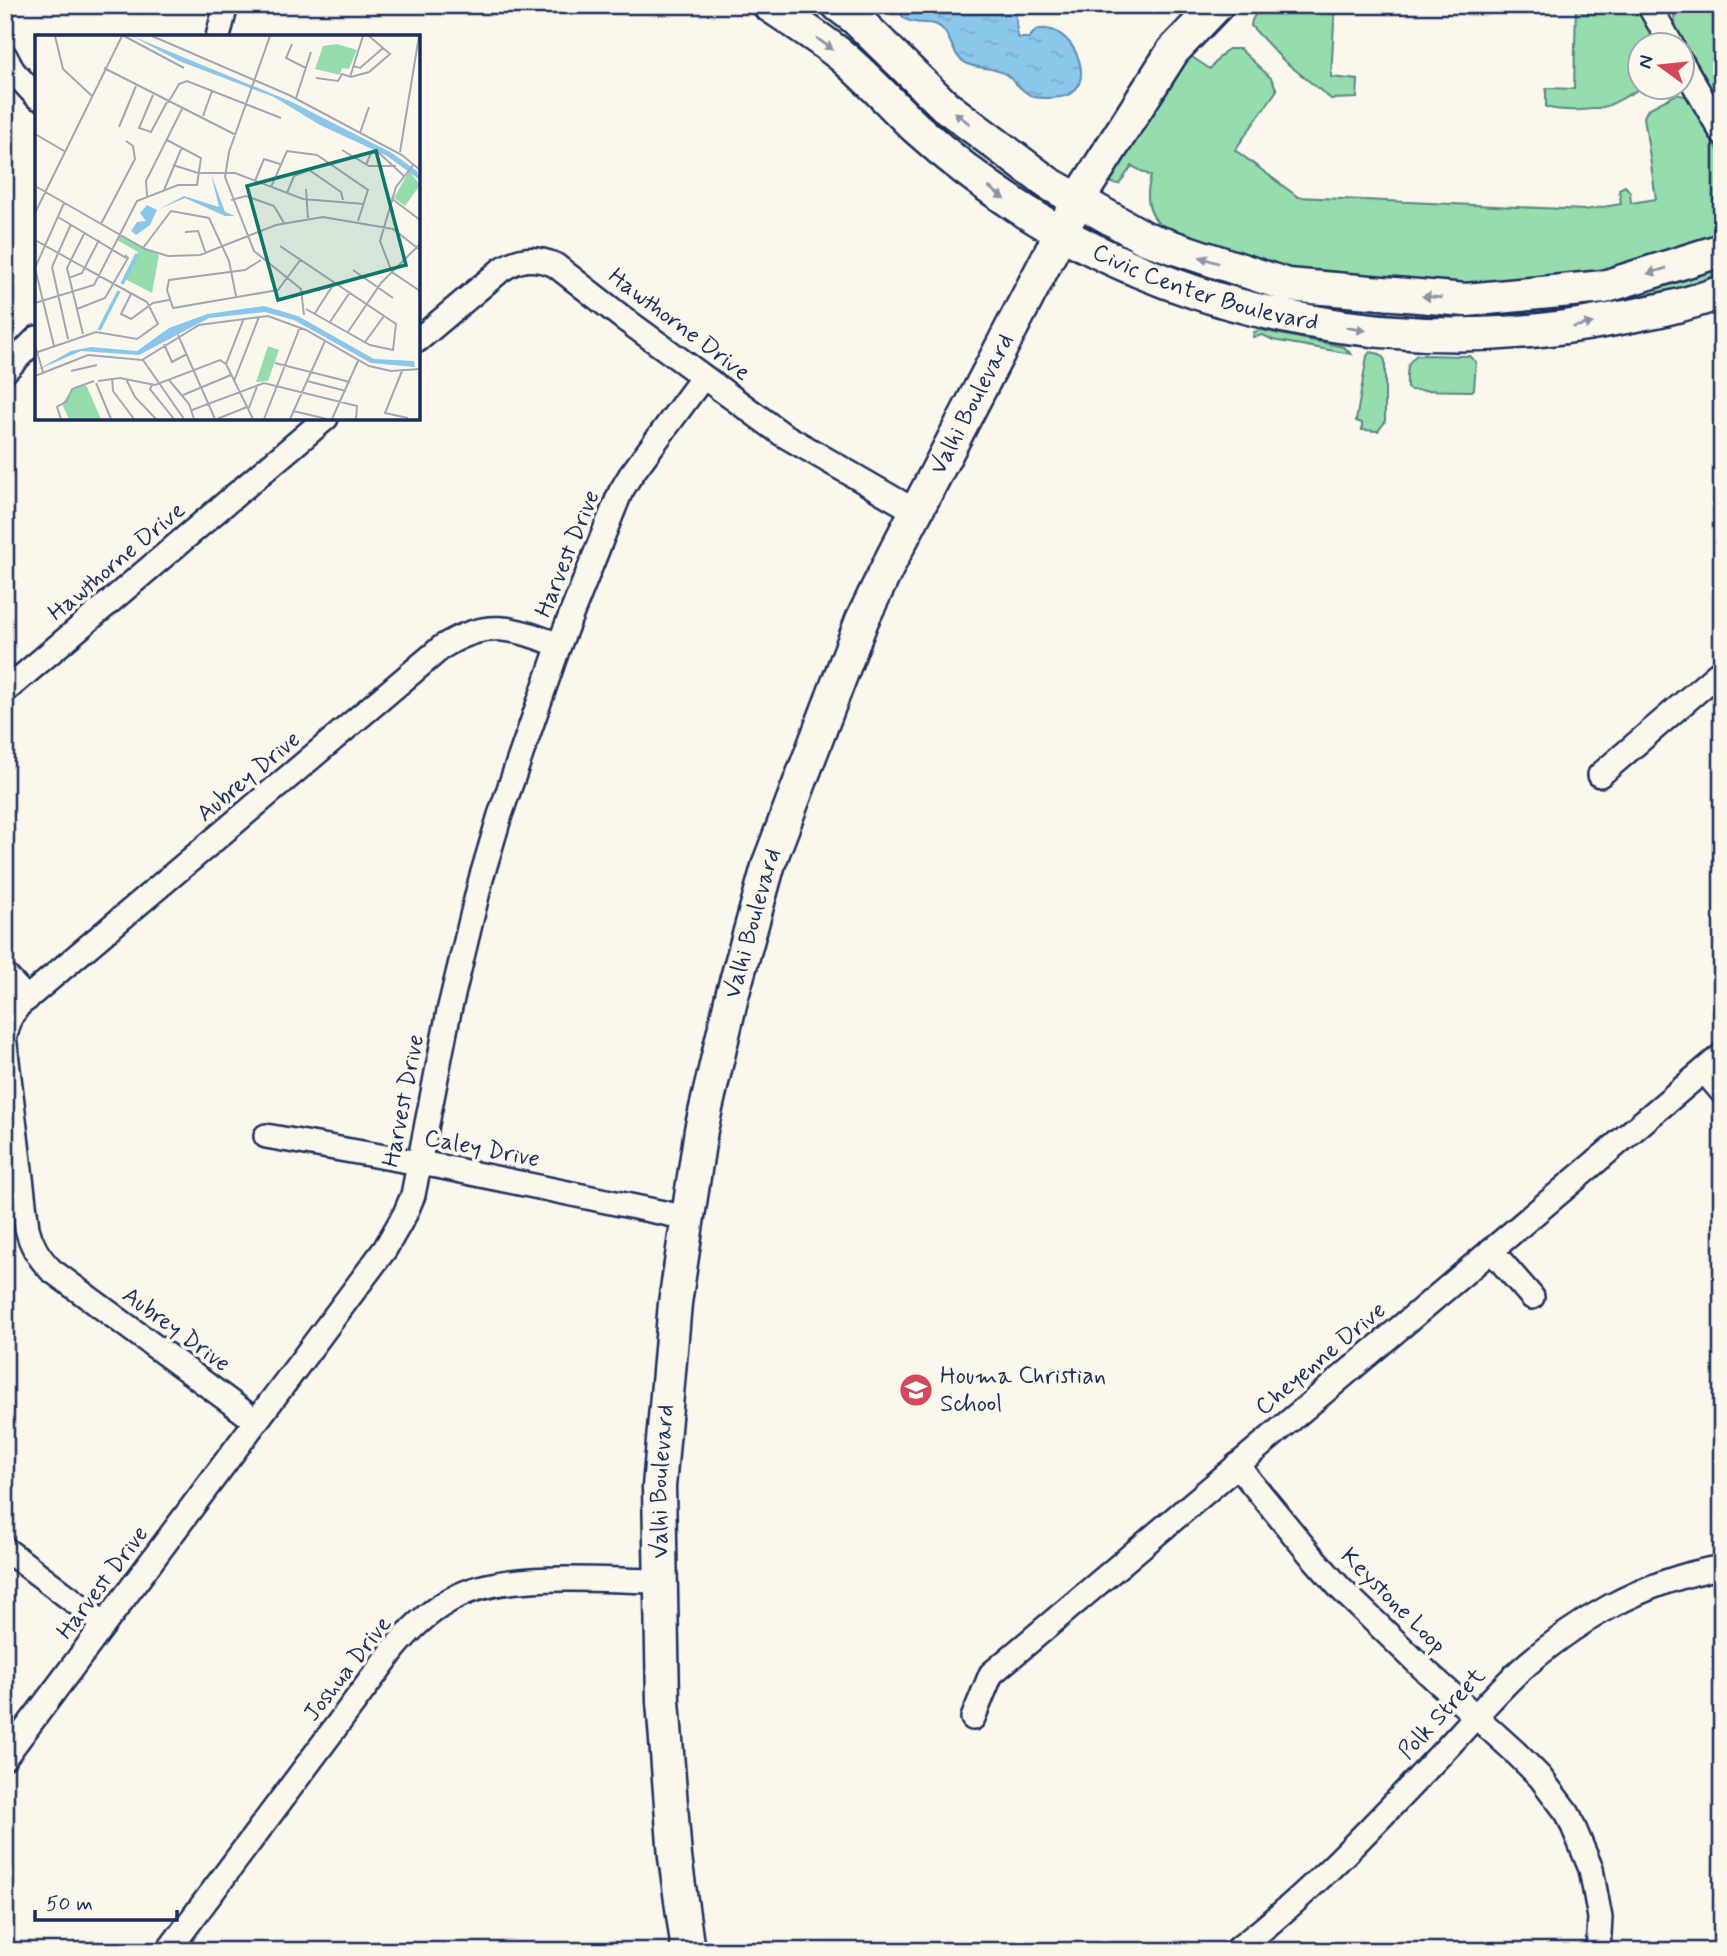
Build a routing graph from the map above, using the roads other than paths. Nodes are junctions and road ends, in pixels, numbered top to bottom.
1 (226, 5) edge
2 (769, 5) edge
3 (838, 5) edge
4 (1217, 5) edge
5 (1649, 5) edge
6 (1664, 32) edge
7 (218, 35) edge
8 (5, 55) edge
9 (1696, 88) edge
10 (35, 95) edge
11 (1722, 133) edge
12 (1078, 200) junction
13 (1061, 231) junction
14 (1722, 250) edge
15 (1722, 292) edge
16 (420, 338) edge
17 (35, 340) edge
18 (5, 371) edge
19 (704, 377) junction
20 (324, 420) edge
21 (915, 511) junction
22 (559, 645) junction
23 (1722, 670) edge
24 (5, 691) edge
25 (1600, 775) dead end
26 (5, 975) edge
27 (27, 999) junction
28 (5, 1035) edge
29 (5, 1044) edge
30 (1722, 1055) edge
31 (1703, 1071) junction
32 (1722, 1092) edge
33 (266, 1136) dead end
34 (419, 1163) junction
35 (688, 1218) junction
36 (1491, 1250) junction
37 (1532, 1297) dead end
38 (256, 1421) junction
39 (1237, 1465) junction
40 (5, 1549) edge
41 (1722, 1567) edge
42 (661, 1581) junction
43 (104, 1624) junction
44 (1477, 1717) junction
45 (973, 1718) dead end
46 (5, 1757) edge
47 (168, 1951) edge
48 (688, 1951) edge
49 (1235, 1951) edge
50 (1598, 1951) edge

1 - 7 street
2 -> 13 street, Civic Center Boulevard
12 -> 3 street, Civic Center Boulevard
4 - 12 street, Valhi Boulevard
5 - 6 street
8 - 10 street
9 - 11 street
12 - 13 street, Valhi Boulevard
14 -> 12 street, Civic Center Boulevard
13 -> 15 street, Civic Center Boulevard
13 - 21 street, Valhi Boulevard
16 - 19 street, Hawthorne Drive
17 - 18 street
19 - 21 street, Hawthorne Drive
19 - 22 street, Harvest Drive
20 - 24 street, Hawthorne Drive
21 - 35 street, Valhi Boulevard
22 - 27 street, Aubrey Drive
22 - 34 street, Harvest Drive
23 - 25 street
26 - 27 street
27 - 28 street, Aubrey Drive
29 - 38 street, Aubrey Drive
30 - 31 street, Cheyenne Drive
31 - 32 street
31 - 36 street, Cheyenne Drive
33 - 34 street, Caley Drive
34 - 35 street, Caley Drive
34 - 38 street, Harvest Drive
35 - 42 street, Valhi Boulevard
36 - 37 street
36 - 39 street, Cheyenne Drive
38 - 43 street, Harvest Drive
39 - 44 street, Keystone Loop
39 - 45 street, Cheyenne Drive
40 - 43 street
41 - 44 street, Polk Street
42 - 47 street, Joshua Drive
42 - 48 street, Valhi Boulevard
43 - 46 street, Harvest Drive
44 - 49 street, Polk Street
44 - 50 street, Keystone Loop

